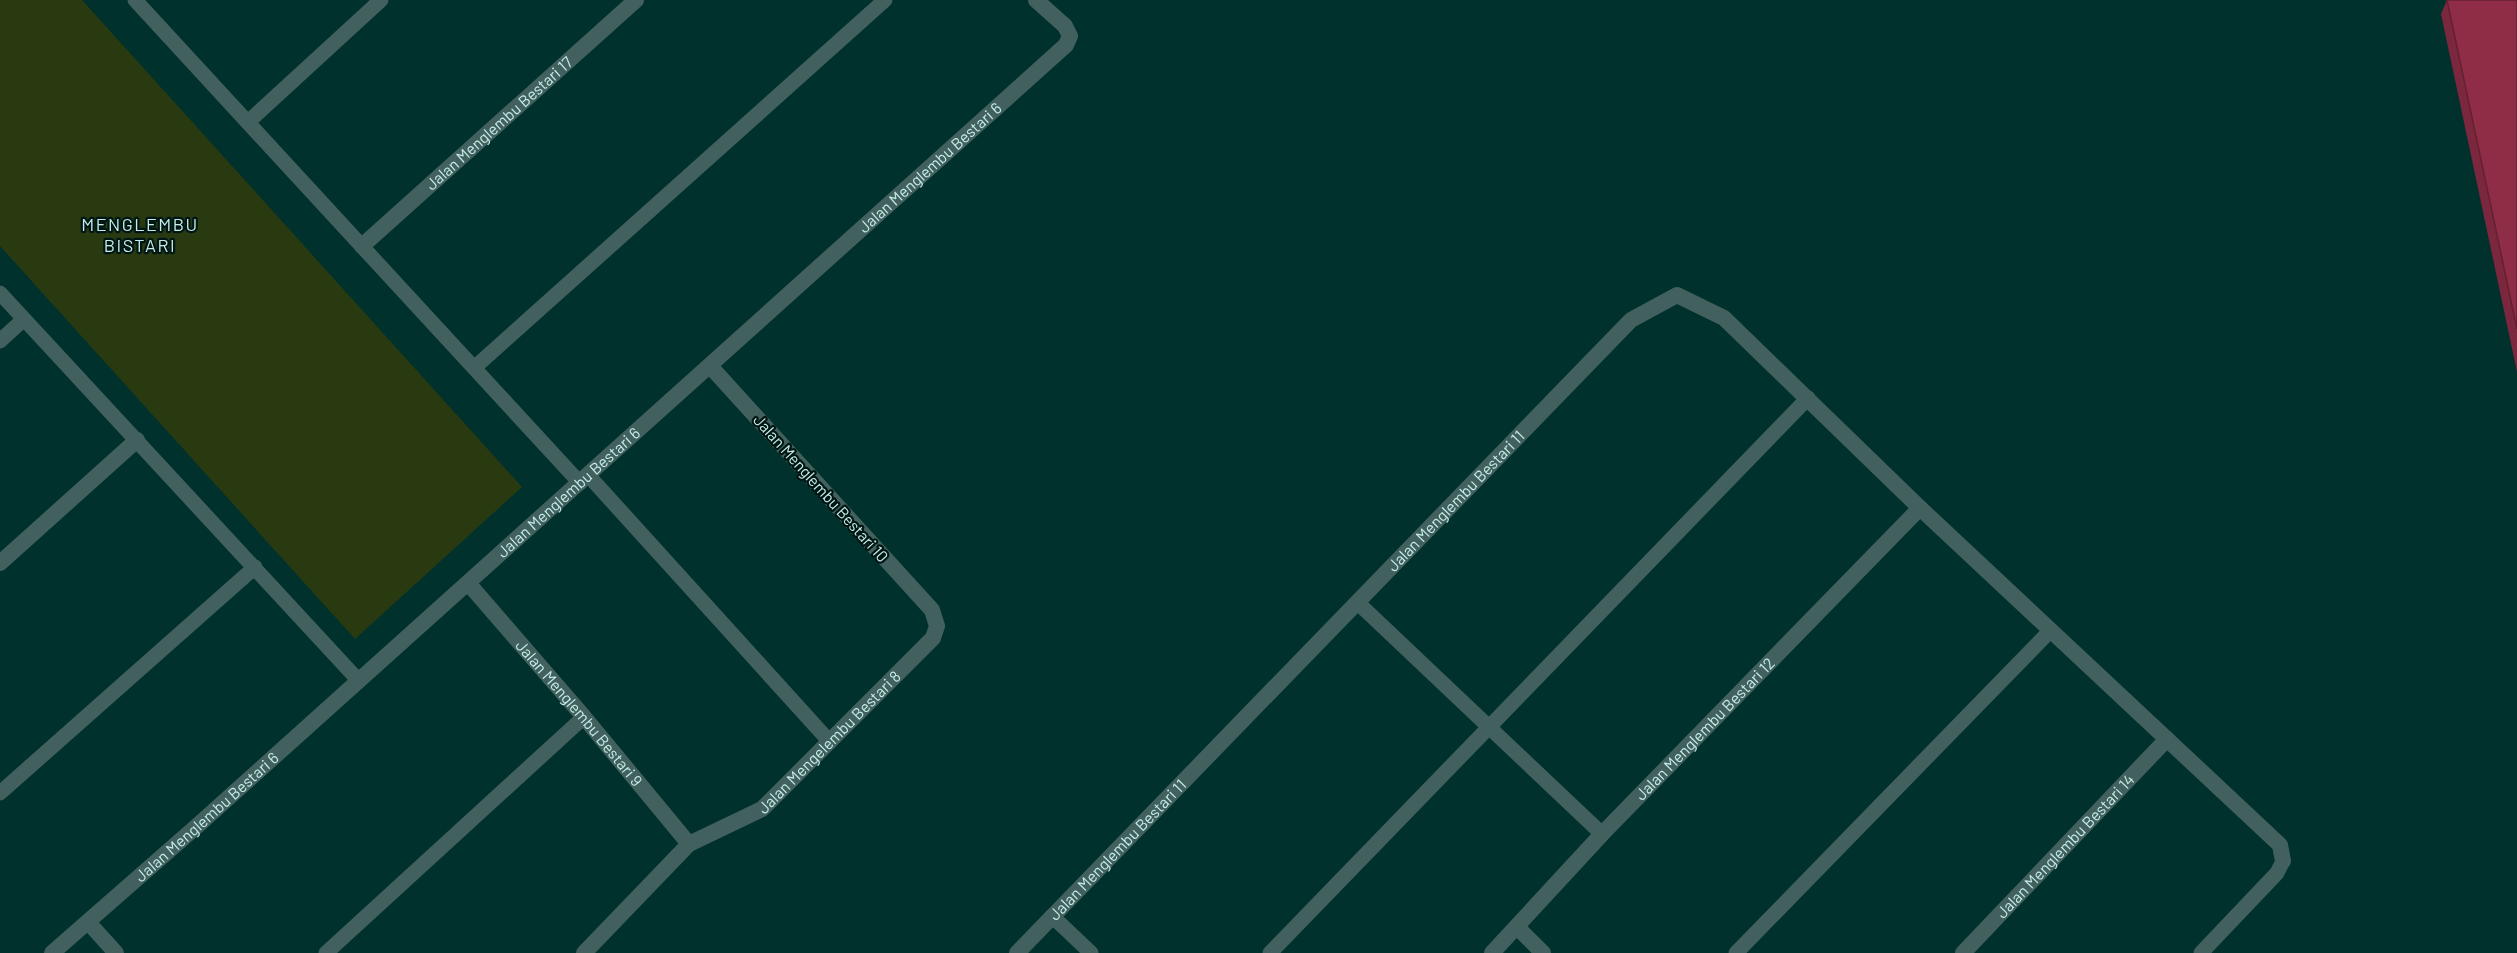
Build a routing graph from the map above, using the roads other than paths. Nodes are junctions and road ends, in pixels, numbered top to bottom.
1 (135, 0) edge
2 (381, 0) edge
3 (636, 0) edge
4 (885, 0) edge
5 (1036, 0) edge
6 (248, 122) junction
7 (362, 246) junction
8 (0, 293) edge
9 (24, 319) junction
10 (0, 341) edge
11 (710, 366) junction
12 (474, 368) junction
13 (1808, 398) junction
14 (137, 440) junction
15 (584, 479) junction
16 (1920, 508) junction
17 (0, 563) edge
18 (255, 567) junction
19 (468, 583) junction
20 (1357, 602) junction
21 (932, 610) joint
22 (2051, 630) junction
23 (359, 681) junction
24 (584, 717) junction
25 (1488, 728) junction
26 (2167, 739) junction
27 (830, 742) junction
28 (0, 793) edge
29 (1602, 834) junction
30 (689, 844) junction
31 (2283, 861) joint
32 (1052, 916) junction
33 (88, 922) junction
34 (1517, 927) junction
35 (52, 953) edge
36 (116, 953) edge
37 (326, 953) edge
38 (584, 953) edge
39 (1017, 953) edge
40 (1091, 953) edge
41 (1270, 953) edge
42 (1492, 953) edge
43 (1544, 953) edge
44 (1736, 953) edge
45 (1963, 953) edge
46 (2201, 953) edge

1 - 6 lane
2 - 6 lane
3 - 7 street, Jalan Menglembu Bestari 17
4 - 12 lane
5 - 11 street, Jalan Menglembu Bestari 6
6 - 7 lane
7 - 12 lane
8 - 9 lane
9 - 10 lane
9 - 14 lane
11 - 15 street, Jalan Menglembu Bestari 6
11 - 21 street, Jalan Menglembu Bestari 10
12 - 15 lane
13 - 16 street, Jalan Menglembu Bestari 11
13 - 20 street, Jalan Menglembu Bestari 11
13 - 25 lane
14 - 17 street
14 - 18 lane
15 - 19 street, Jalan Menglembu Bestari 6
15 - 27 lane
16 - 22 street, Jalan Menglembu Bestari 11
16 - 29 street, Jalan Menglembu Bestari 12
18 - 23 lane
18 - 28 lane
19 - 23 street, Jalan Menglembu Bestari 6
19 - 24 street, Jalan Menglembu Bestari 9
20 - 25 lane
20 - 32 street, Jalan Menglembu Bestari 11
21 - 27 street, Jalan Mengelembu Bestari 8
22 - 26 street, Jalan Menglembu Bestari 11
22 - 44 lane
23 - 33 street, Jalan Menglembu Bestari 6
24 - 30 street, Jalan Menglembu Bestari 9
24 - 37 lane
25 - 29 lane
25 - 41 lane
26 - 31 street, Jalan Menglembu Bestari 11
26 - 45 street, Jalan Menglembu Bestari 14
27 - 30 street, Jalan Mengelembu Bestari 8
29 - 34 street, Jalan Menglembu Bestari 12
30 - 38 street
31 - 46 lane
32 - 39 street, Jalan Menglembu Bestari 11
32 - 40 lane
33 - 35 street, Jalan Menglembu Bestari 6
33 - 36 street
34 - 42 street, Jalan Menglembu Bestari 12
34 - 43 street

